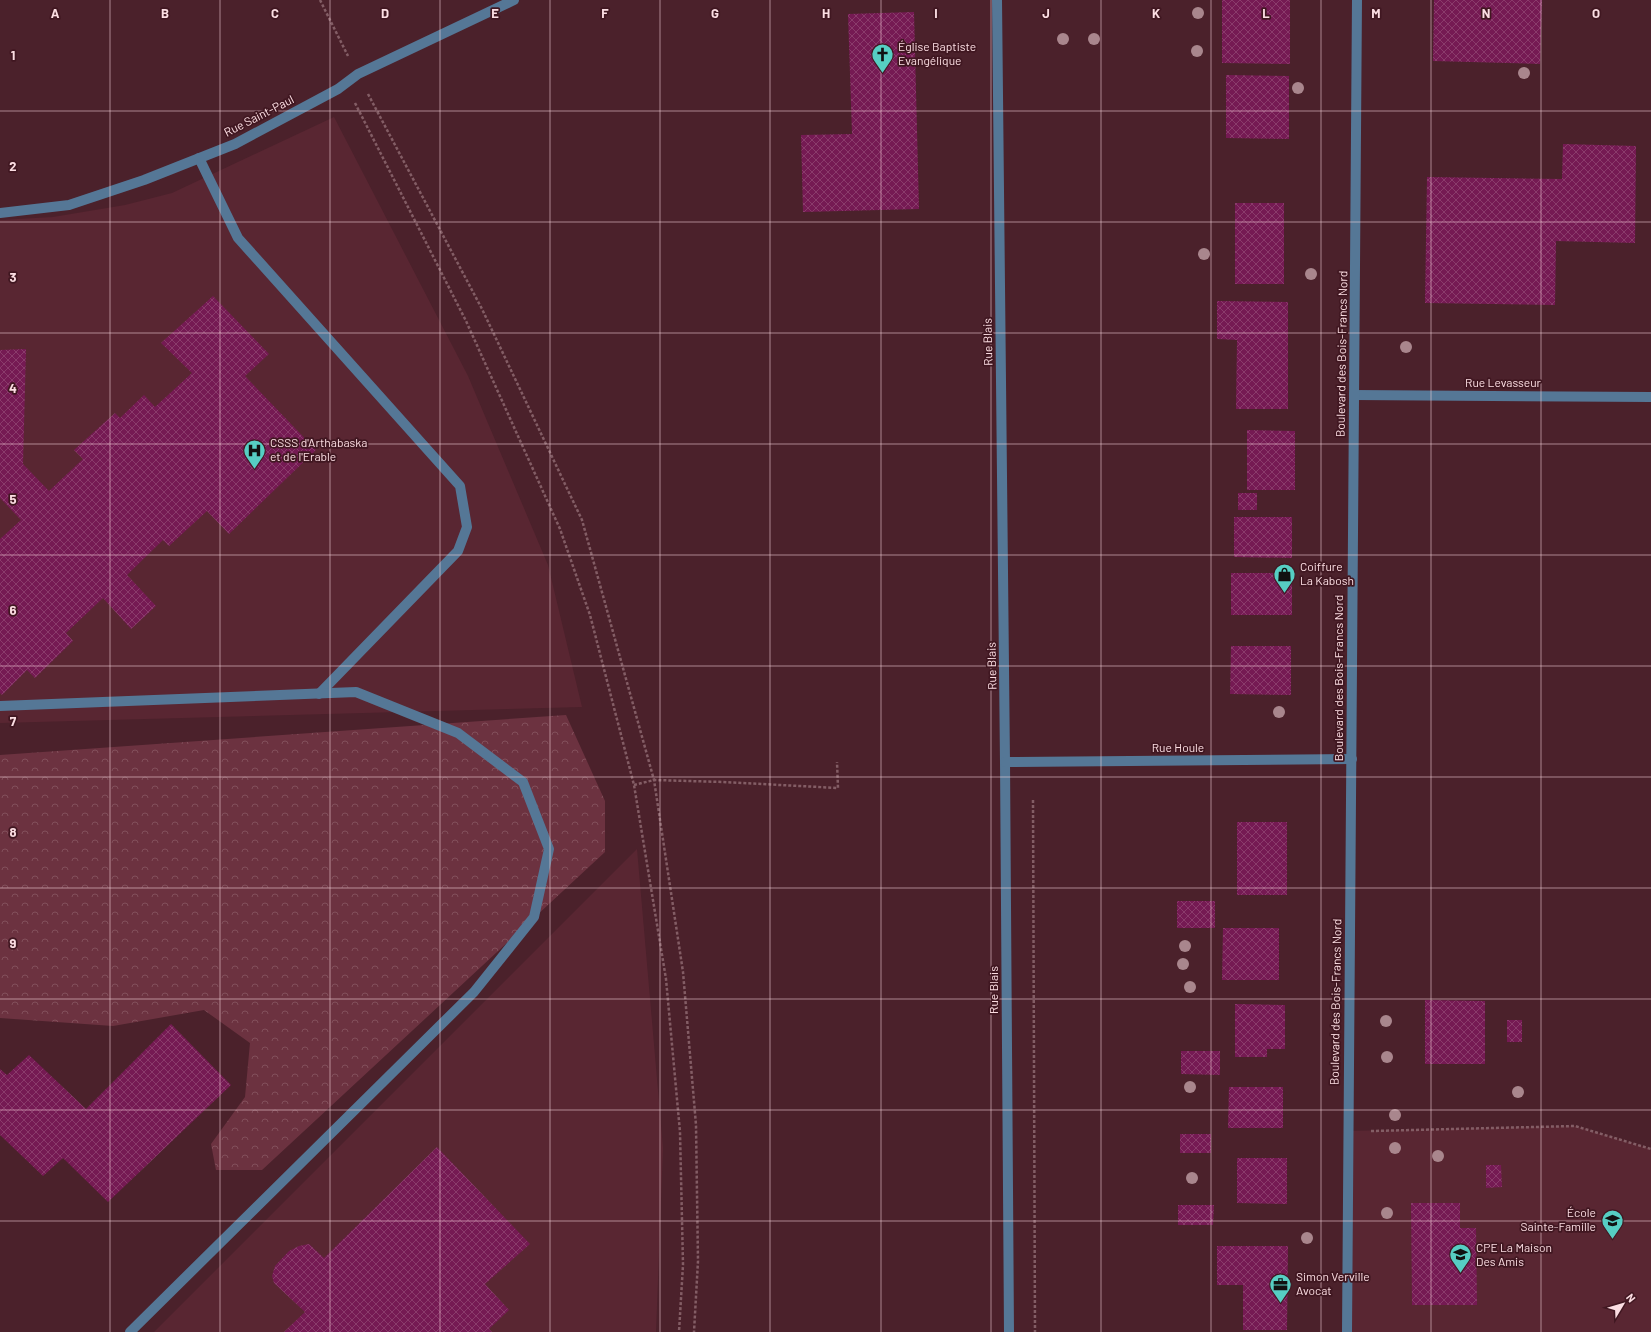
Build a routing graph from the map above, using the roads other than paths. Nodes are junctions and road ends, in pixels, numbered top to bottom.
1 (514, 0) edge
2 (997, 0) edge
3 (1357, 0) edge
4 (199, 158) junction
5 (0, 213) edge
6 (1354, 395) junction
7 (1651, 397) edge
8 (319, 694) junction
9 (0, 706) edge
10 (1352, 759) junction
11 (1005, 762) junction
12 (130, 1332) edge
13 (1009, 1332) edge
14 (1347, 1332) edge

1 - 4 street, Rue Saint-Paul
2 - 11 street, Rue Blais
3 - 6 street, Boulevard des Bois-Francs Nord
4 - 5 street, Rue Saint-Paul
4 - 8 street
6 - 7 street, Rue Levasseur
6 - 10 street, Boulevard des Bois-Francs Nord
8 - 9 street
8 - 12 street
10 - 11 street, Rue Houle
10 - 14 street, Boulevard des Bois-Francs Nord
11 - 13 street, Rue Blais

